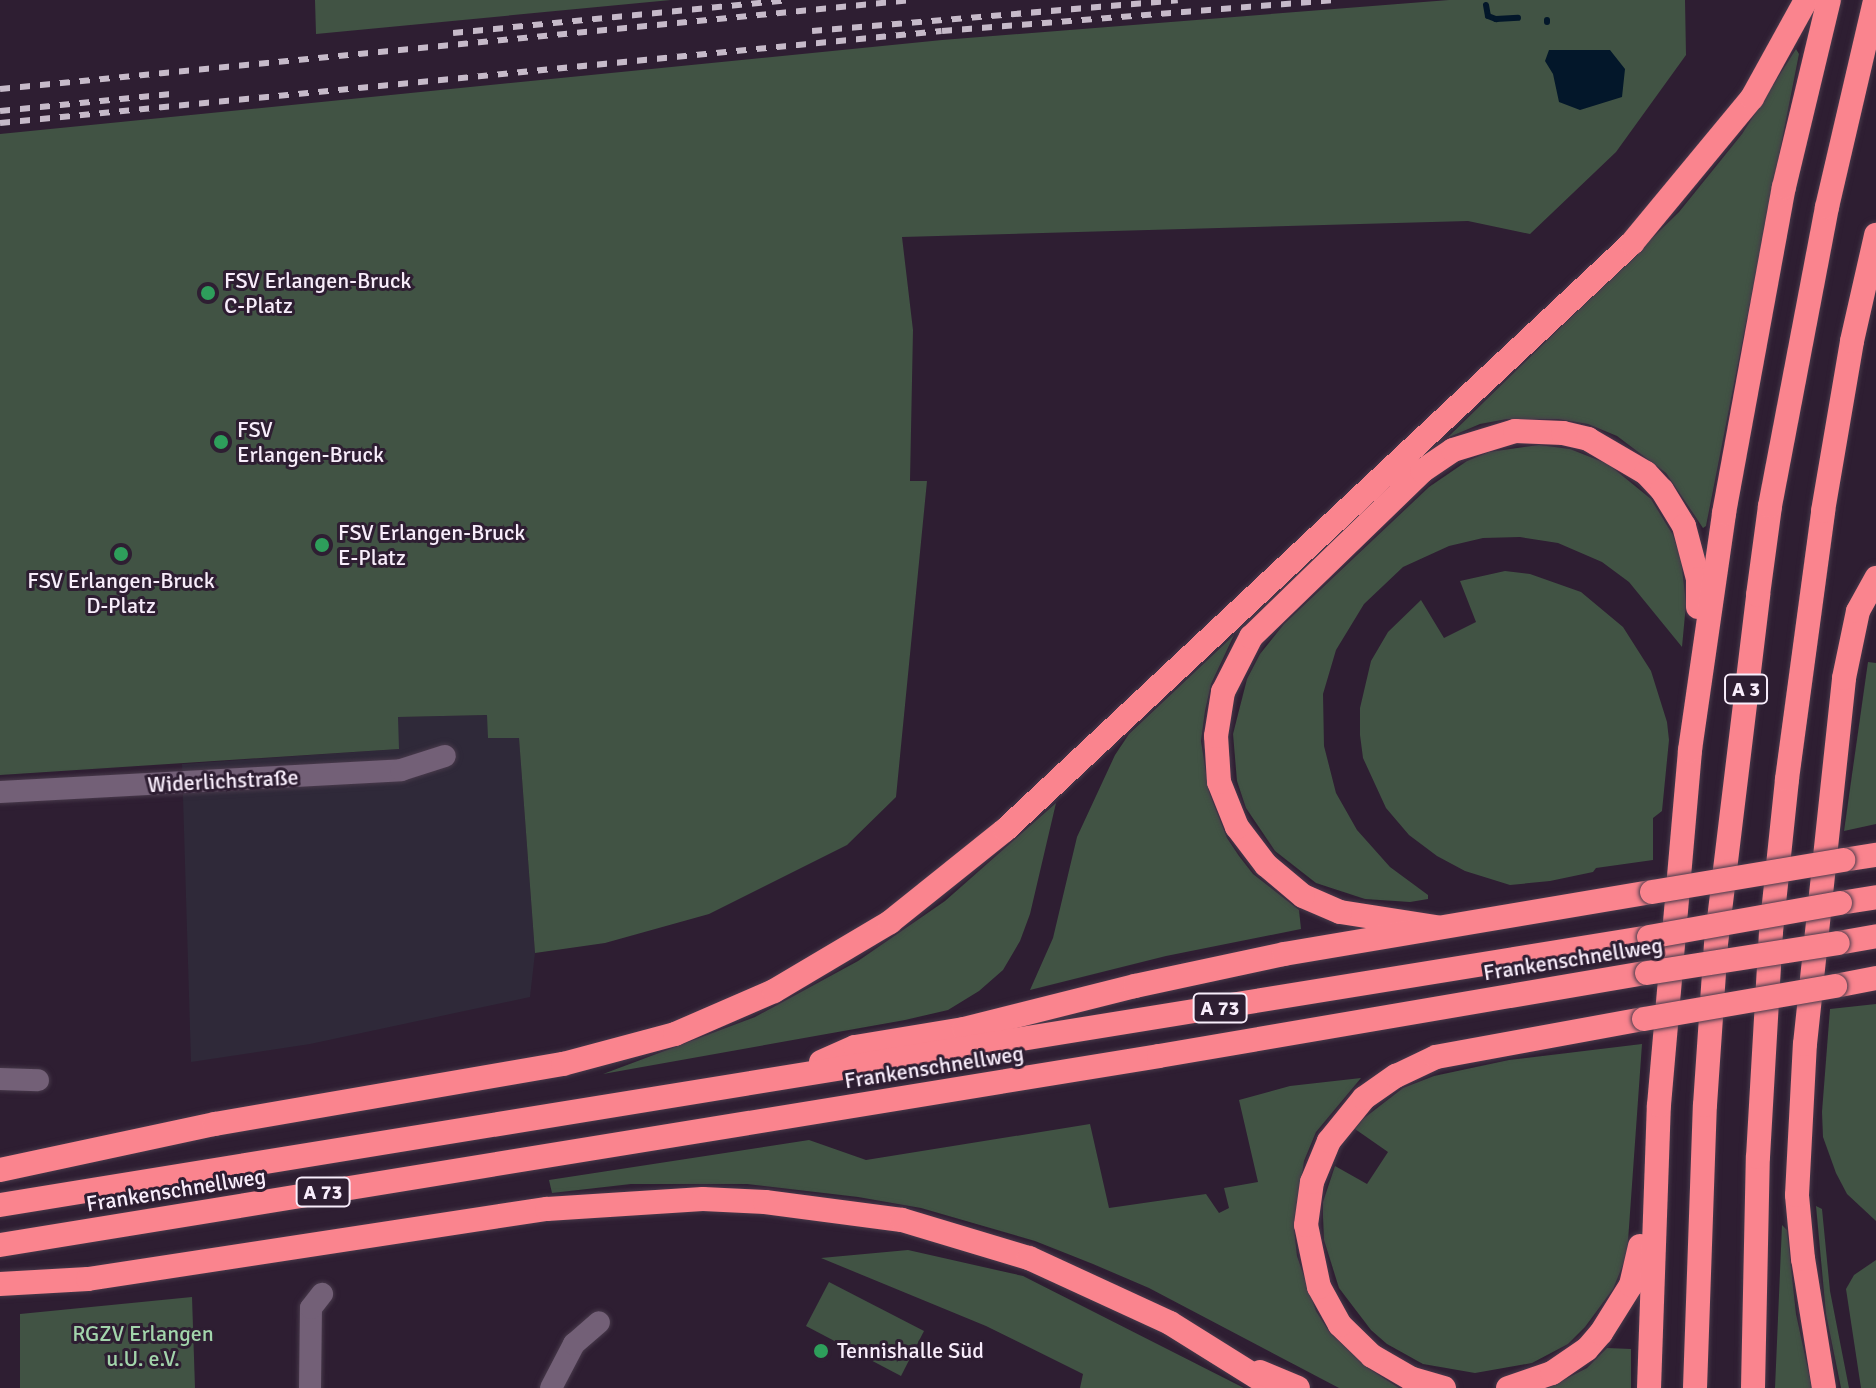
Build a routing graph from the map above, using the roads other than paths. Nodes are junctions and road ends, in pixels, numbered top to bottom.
1 (1806, 0) edge
2 (1829, 0) edge
3 (1875, 0) edge
4 (1876, 235) edge
5 (1876, 578) edge
6 (1690, 750) junction
7 (445, 756) dead end
8 (0, 792) edge
9 (1876, 855) edge
10 (1876, 897) edge
11 (1436, 927) junction
12 (1876, 936) edge
13 (1876, 978) edge
14 (791, 1075) junction
15 (0, 1079) edge
16 (38, 1080) dead end
17 (1659, 1105) junction
18 (0, 1170) edge
19 (0, 1205) edge
20 (0, 1245) edge
21 (0, 1284) edge
22 (322, 1294) dead end
23 (599, 1322) dead end
24 (1240, 1363) junction
25 (310, 1388) edge
26 (551, 1388) edge
27 (1274, 1388) edge
28 (1298, 1388) edge
29 (1444, 1388) edge
30 (1508, 1388) edge
31 (1649, 1388) edge
32 (1695, 1388) edge
33 (1753, 1388) edge
34 (1824, 1388) edge

1 - 18 highway
2 - 6 highway
3 - 32 highway, A 3
4 - 33 highway, A 3
5 - 34 highway
6 - 11 highway
6 - 17 highway
7 - 8 street, Widerlichstraße
9 - 11 highway, bridge
10 - 14 highway, Frankenschnellweg / A 73, bridge
11 - 14 highway
12 - 20 highway, Frankenschnellweg / A 73, bridge
13 - 29 highway, bridge
14 - 19 highway, Frankenschnellweg / A 73
15 - 16 street
17 - 30 highway
17 - 31 highway
21 - 24 highway
22 - 25 street
23 - 26 street
24 - 27 highway
24 - 28 highway

